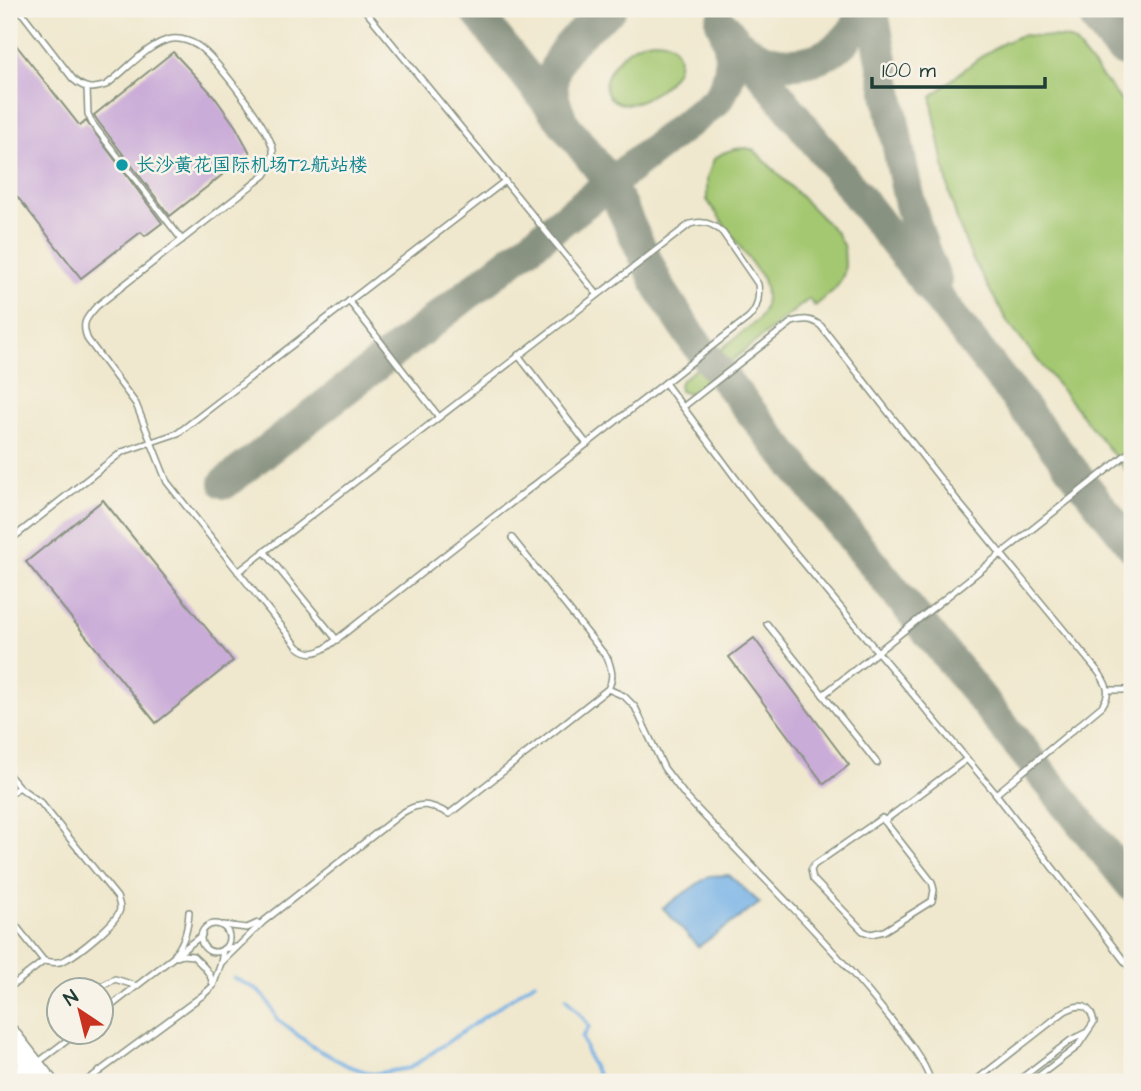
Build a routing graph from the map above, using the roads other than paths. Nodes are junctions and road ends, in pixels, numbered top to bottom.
1 (19, 9) edge
2 (364, 9) edge
3 (87, 88) junction
4 (505, 181) junction
5 (182, 240) junction
6 (597, 294) junction
7 (349, 301) junction
8 (519, 355) junction
9 (665, 383) junction
10 (683, 407) junction
11 (439, 416) junction
12 (151, 442) junction
13 (587, 444) junction
14 (1132, 450) edge
15 (512, 538) dead end
16 (9, 541) edge
17 (264, 551) junction
18 (1001, 554) junction
19 (238, 572) junction
20 (767, 624) dead end
21 (337, 640) junction
22 (876, 651) junction
23 (608, 689) junction
24 (1108, 690) junction
25 (1132, 690) edge
26 (822, 695) junction
27 (967, 759) junction
28 (877, 763) dead end
29 (9, 775) edge
30 (19, 787) junction
31 (996, 794) junction
32 (9, 795) edge
33 (884, 821) junction
34 (189, 912) dead end
35 (9, 917) edge
36 (264, 921) junction
37 (219, 925) junction
38 (202, 935) junction
39 (237, 947) junction
40 (223, 949) junction
41 (171, 959) junction
42 (44, 961) junction
43 (221, 963) junction
44 (1132, 971) edge
45 (116, 979) edge
46 (137, 986) junction
47 (213, 986) junction
48 (9, 988) edge
49 (116, 1002) edge
50 (1088, 1031) junction
51 (9, 1035) edge
52 (61, 1046) edge
53 (39, 1074) edge
54 (14, 1078) edge
55 (85, 1082) edge
56 (931, 1082) edge
57 (974, 1082) edge
58 (1020, 1082) edge
59 (1031, 1082) edge
60 (1097, 1082) edge
61 (1120, 1082) edge

1 - 3 lane
2 - 4 lane
3 - 5 lane
3 - 5 lane
4 - 6 lane
4 - 7 lane
5 - 12 lane
6 - 8 lane
6 - 9 lane
7 - 11 lane
7 - 12 lane
8 - 11 lane
8 - 13 lane
9 - 10 lane
9 - 13 lane
10 - 18 lane
10 - 22 lane
11 - 17 lane
12 - 16 lane
12 - 19 lane
13 - 21 lane
14 - 18 lane
15 - 23 lane
17 - 19 lane
17 - 21 lane
18 - 22 lane
18 - 24 lane
19 - 21 lane
20 - 26 lane
22 - 26 lane
22 - 27 lane
23 - 36 lane
23 - 56 lane
24 - 25 lane
24 - 31 lane
26 - 28 lane
27 - 31 lane
27 - 33 lane
29 - 30 lane
30 - 32 lane
30 - 42 lane
31 - 44 lane
33 - 33 lane
34 - 41 lane
35 - 42 lane
36 - 37 lane
36 - 39 lane
37 - 38 lane
37 - 40 lane
38 - 40 lane
38 - 41 lane
39 - 40 lane
39 - 43 lane
40 - 43 lane
41 - 46 lane
41 - 47 lane
42 - 48 lane
43 - 47 lane
45 - 46 lane
46 - 49 lane
47 - 55 lane
50 - 57 lane
50 - 58 lane
50 - 59 lane
51 - 53 highway
52 - 53 lane
53 - 54 highway
60 - 61 lane

